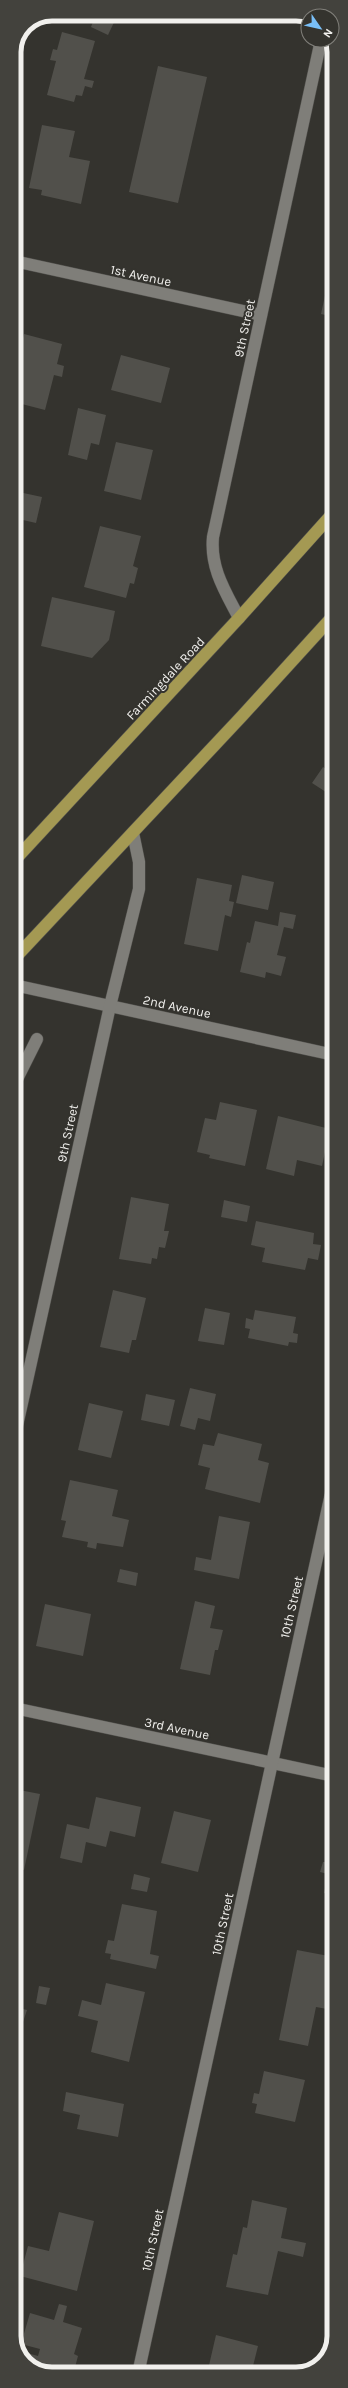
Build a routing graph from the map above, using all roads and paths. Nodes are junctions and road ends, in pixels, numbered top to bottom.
1 (319, 48) edge
2 (21, 263) edge
3 (261, 316) junction
4 (327, 520) edge
5 (239, 618) junction
6 (327, 623) edge
7 (134, 833) junction
8 (21, 853) edge
9 (21, 952) edge
10 (21, 986) edge
11 (110, 1006) junction
12 (37, 1039) dead end
13 (327, 1053) edge
14 (21, 1071) edge
15 (21, 1407) edge
16 (327, 1511) edge
17 (21, 1709) edge
18 (271, 1762) junction
19 (327, 1774) edge
20 (140, 2367) edge

1 - 3 street, 9th Street
2 - 3 street, 1st Avenue
3 - 5 street, 9th Street
4 - 5 main road, Farmingdale Road
5 - 8 main road, Farmingdale Road
6 - 7 main road
7 - 9 main road
7 - 11 street, 9th Street
10 - 11 street, 2nd Avenue
11 - 13 street, 2nd Avenue
11 - 15 street, 9th Street
12 - 14 street
16 - 18 street, 10th Street
17 - 18 street, 3rd Avenue
18 - 19 street, 3rd Avenue
18 - 20 street, 10th Street

